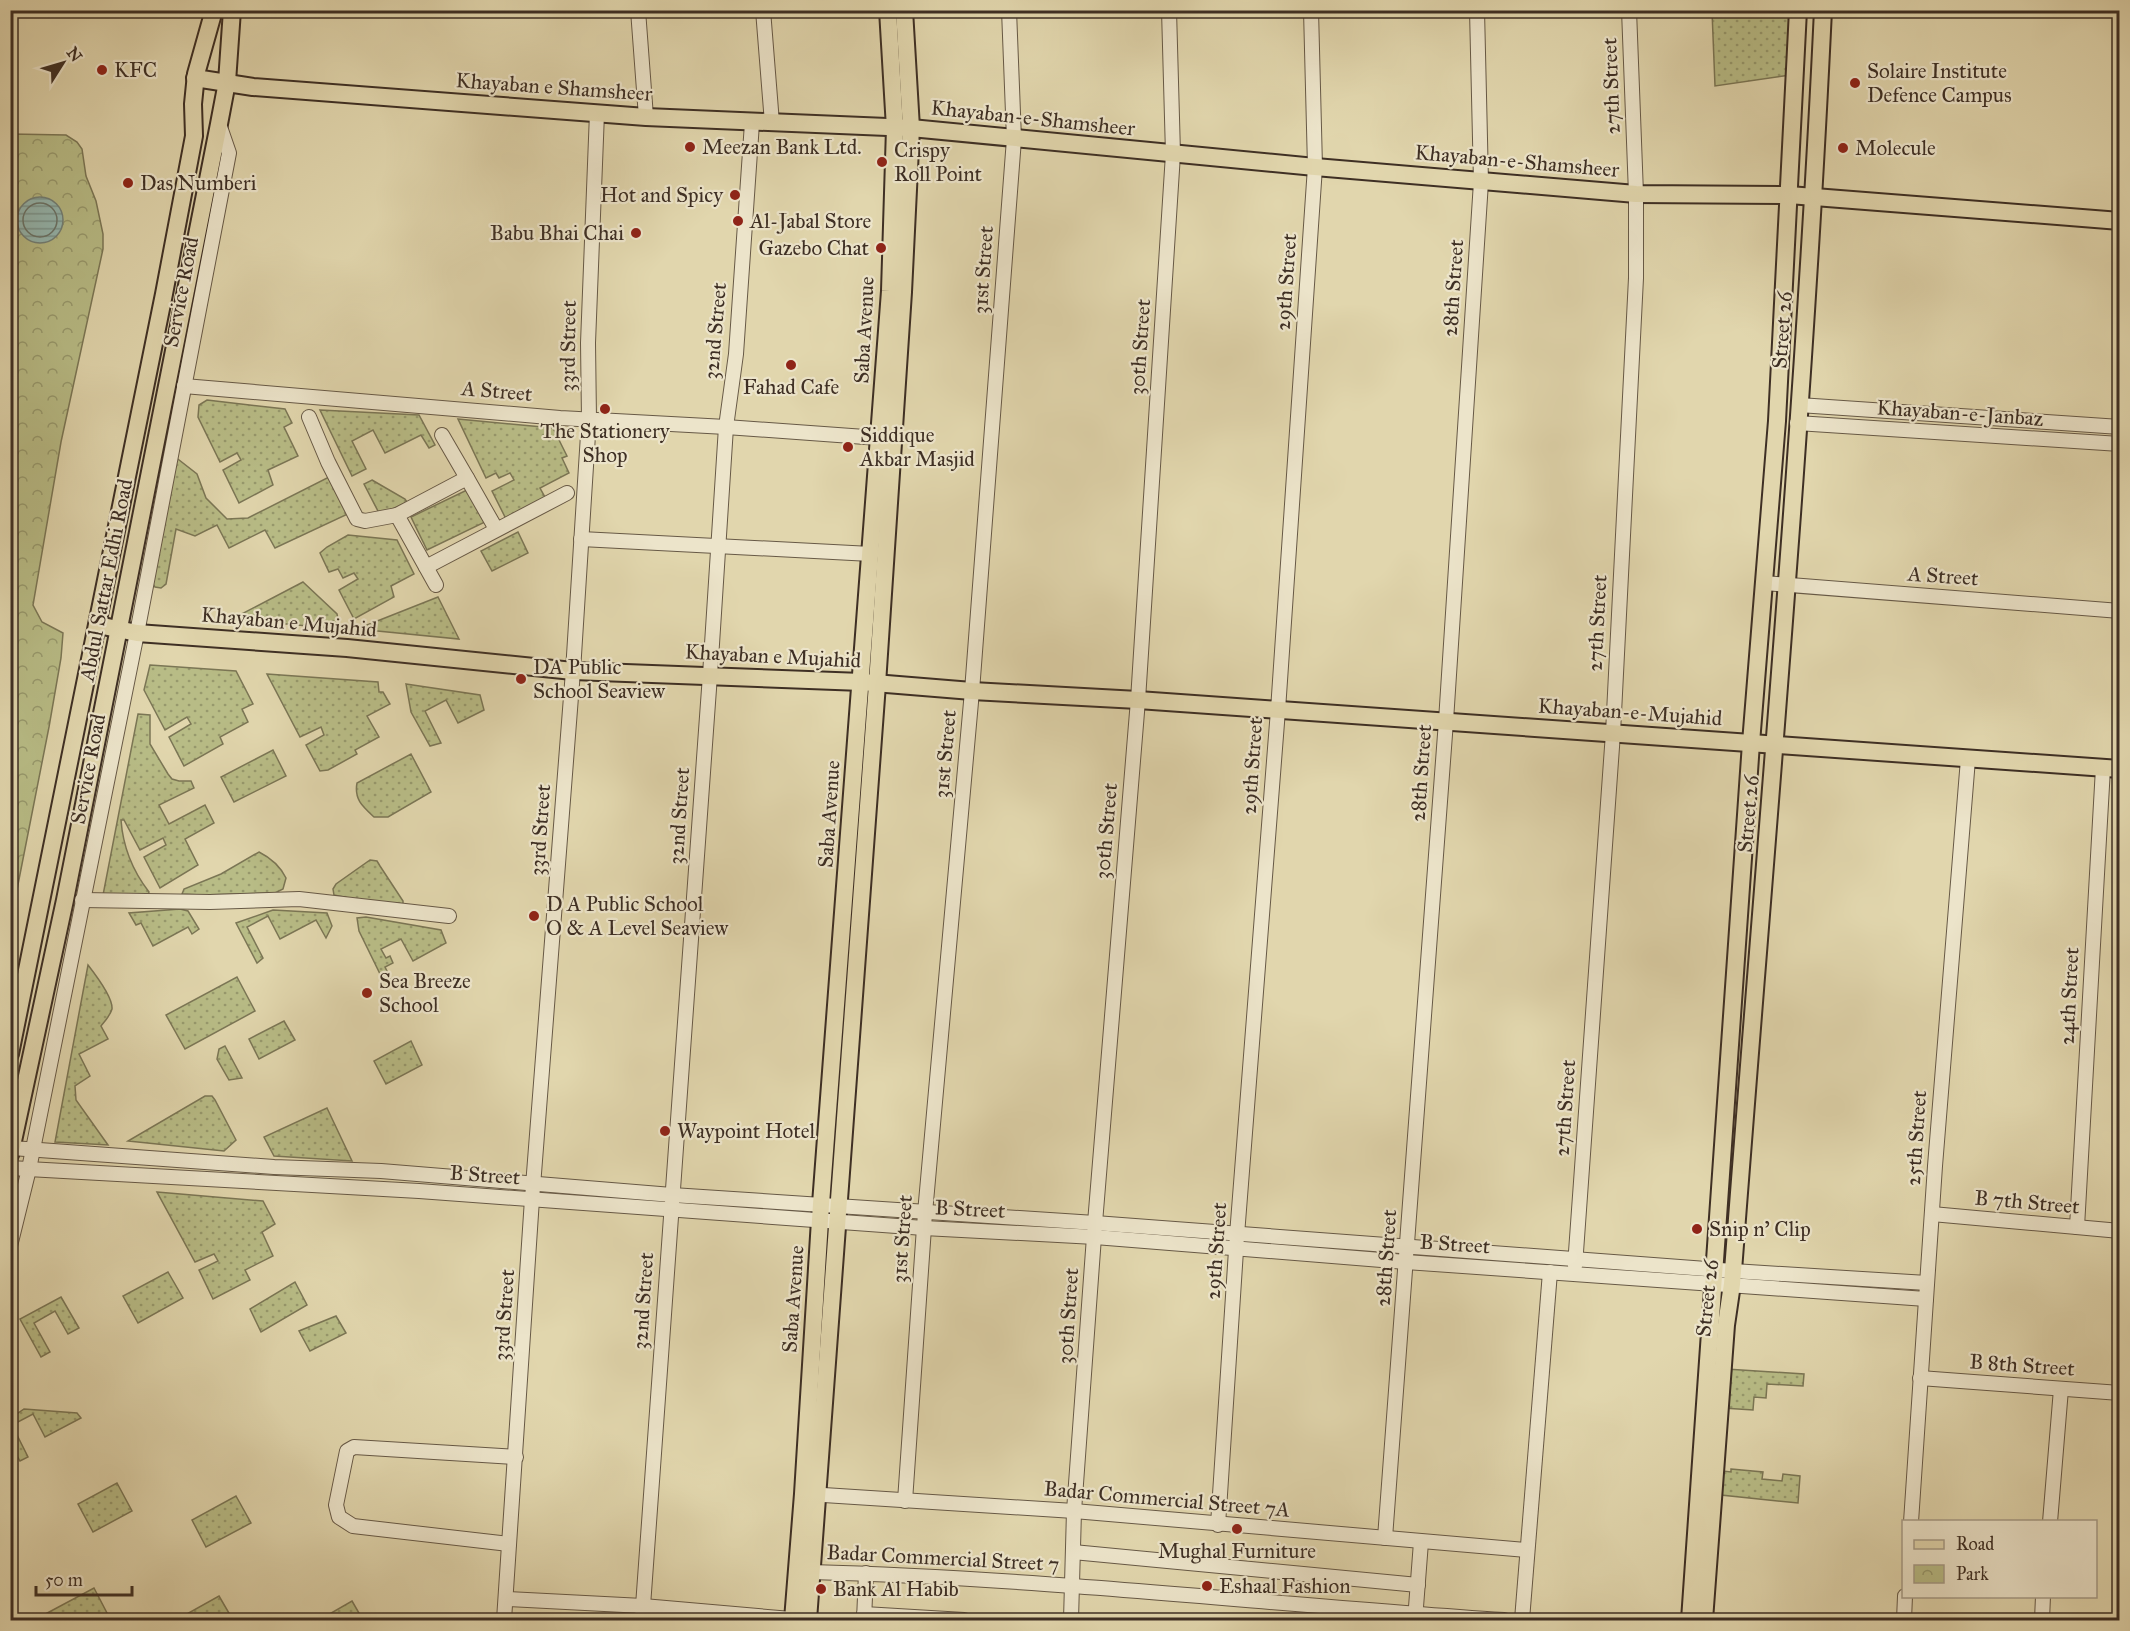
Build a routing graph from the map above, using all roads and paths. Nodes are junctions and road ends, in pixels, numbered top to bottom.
1 (214, 10) edge
2 (232, 10) edge
3 (638, 10) edge
4 (763, 10) edge
5 (888, 10) edge
6 (904, 10) edge
7 (1009, 10) edge
8 (1169, 10) edge
9 (1311, 10) edge
10 (1477, 10) edge
11 (1629, 10) edge
12 (1798, 10) edge
13 (1824, 10) edge
14 (195, 78) junction
15 (227, 81) junction
16 (597, 113) junction
17 (646, 117) junction
18 (194, 118) junction
19 (752, 123) junction
20 (772, 123) junction
21 (219, 124) junction
22 (903, 128) junction
23 (1014, 139) junction
24 (1173, 154) junction
25 (1315, 167) junction
26 (1481, 182) junction
27 (1636, 194) junction
28 (1789, 195) junction
29 (1814, 198) junction
30 (2120, 221) edge
31 (184, 386) junction
32 (1799, 405) junction
33 (309, 417) dead end
34 (589, 419) junction
35 (1797, 423) junction
36 (726, 427) junction
37 (2120, 427) edge
38 (442, 435) dead end
39 (879, 438) junction
40 (2120, 444) edge
41 (467, 478) junction
42 (567, 493) dead end
43 (397, 515) junction
44 (496, 529) junction
45 (581, 538) junction
46 (719, 546) junction
47 (871, 554) junction
48 (426, 567) junction
49 (1764, 583) junction
50 (436, 585) dead end
51 (1786, 585) junction
52 (2120, 611) edge
53 (98, 625) junction
54 (119, 629) junction
55 (137, 633) junction
56 (573, 671) junction
57 (710, 675) junction
58 (869, 683) junction
59 (972, 691) junction
60 (1138, 700) junction
61 (1278, 710) junction
62 (1446, 722) junction
63 (1613, 733) junction
64 (1751, 743) junction
65 (1776, 745) junction
66 (1968, 759) junction
67 (2111, 769) edge
68 (82, 900) junction
69 (449, 916) dead end
70 (10, 1054) edge
71 (32, 1150) junction
72 (11, 1152) edge
73 (10, 1168) edge
74 (29, 1169) junction
75 (534, 1183) junction
76 (672, 1195) junction
77 (532, 1199) junction
78 (671, 1209) junction
79 (829, 1213) junction
80 (925, 1213) junction
81 (1932, 1214) junction
82 (2077, 1227) junction
83 (924, 1228) junction
84 (1095, 1230) junction
85 (2120, 1231) edge
86 (1237, 1242) junction
87 (10, 1246) edge
88 (1407, 1247) junction
89 (1406, 1262) junction
90 (1575, 1266) junction
91 (1550, 1272) junction
92 (1714, 1276) junction
93 (1732, 1278) junction
94 (1928, 1283) junction
95 (1926, 1299) junction
96 (1920, 1378) junction
97 (2061, 1389) junction
98 (2120, 1393) edge
99 (516, 1457) junction
100 (810, 1495) junction
101 (905, 1502) junction
102 (1074, 1511) junction
103 (1911, 1520) edge
104 (2050, 1520) edge
105 (1218, 1524) junction
106 (1385, 1538) junction
107 (1422, 1542) junction
108 (509, 1544) junction
109 (1527, 1550) junction
110 (1073, 1552) junction
111 (812, 1572) junction
112 (866, 1573) junction
113 (1418, 1585) junction
114 (1072, 1586) junction
115 (1905, 1598) edge
116 (2043, 1598) edge
117 (506, 1599) junction
118 (643, 1606) junction
119 (864, 1617) edge
120 (1415, 1617) edge
121 (504, 1620) edge
122 (642, 1620) edge
123 (800, 1620) edge
124 (964, 1620) edge
125 (1071, 1620) edge
126 (1504, 1620) edge
127 (1522, 1620) edge
128 (1690, 1620) edge
129 (1704, 1620) edge
130 (1904, 1620) edge
131 (2042, 1620) edge

1 - 14 main road, Abdul Sattar Edhi Road
2 - 15 main road, Abdul Sattar Edhi Road
3 - 17 street
4 - 20 street
5 - 22 main road, Saba Avenue
6 - 22 main road, Saba Avenue
7 - 23 street, 31st Street
8 - 24 street, 30th Street
9 - 25 street, 29th Street
10 - 26 street, 28th Street
11 - 27 street, 27th Street
12 - 28 main road, Street 26
13 - 29 main road, Street 26
14 - 15 main road, Khayaban e Shamsheer
14 - 18 main road, Abdul Sattar Edhi Road
15 - 16 main road, Khayaban e Shamsheer
15 - 21 main road, Abdul Sattar Edhi Road
16 - 17 main road, Khayaban e Shamsheer
16 - 34 street, 33rd Street
17 - 19 main road, Khayaban e Shamsheer
18 - 21 main road
18 - 53 main road, Abdul Sattar Edhi Road
19 - 20 main road, Khayaban e Shamsheer
19 - 36 street, 32nd Street
20 - 22 main road, Khayaban e Shamsheer
21 - 31 street, Service Road
21 - 54 main road, Abdul Sattar Edhi Road
22 - 23 main road, Khayaban-e-Shamsheer
22 - 39 main road, Saba Avenue
22 - 58 main road, Saba Avenue
23 - 24 main road, Khayaban-e-Shamsheer
23 - 59 street, 31st Street
24 - 25 main road, Khayaban-e-Shamsheer
24 - 60 street, 30th Street
25 - 26 main road, Khayaban-e-Shamsheer
25 - 61 street, 29th Street
26 - 27 main road, Khayaban-e-Shamsheer
26 - 62 street, 28th Street
27 - 28 main road, Khayaban-e-Shamsheer
27 - 63 street, 27th Street
28 - 29 main road, Khayaban-e-Shamsheer
28 - 49 main road, Street 26
29 - 30 main road, Khayaban-e-Shamsheer
29 - 32 main road, Street 26
31 - 34 street, A Street
31 - 55 street, Service Road
32 - 35 main road, Street 26
32 - 37 street, Khayaban-e-Janbaz
33 - 43 street
34 - 36 street, A Street
34 - 45 street, 33rd Street
35 - 40 street, Khayaban-e-Janbaz
35 - 51 main road, Street 26
36 - 39 street, A Street
36 - 46 street, 32nd Street
38 - 41 street
39 - 47 main road, Saba Avenue
41 - 43 street
41 - 44 street
42 - 44 street
43 - 48 street
44 - 48 street
45 - 46 street
45 - 56 street, 33rd Street
46 - 47 street
46 - 57 street, 32nd Street
47 - 58 main road, Saba Avenue
48 - 50 street
49 - 51 street, A Street
49 - 64 main road, Street 26
51 - 52 street, A Street
51 - 65 main road, Street 26
53 - 54 main road, Khayaban e Mujahid
53 - 70 main road, Abdul Sattar Edhi Road
54 - 55 main road, Khayaban e Mujahid
54 - 72 main road, Abdul Sattar Edhi Road
55 - 56 main road, Khayaban e Mujahid
55 - 68 street, Service Road
56 - 57 main road, Khayaban e Mujahid
56 - 75 street, 33rd Street
57 - 58 main road, Khayaban e Mujahid
57 - 76 street, 32nd Street
58 - 59 main road, Khayaban e Mujahid
58 - 79 main road, Saba Avenue
59 - 60 main road, Khayaban e Mujahid
59 - 80 street, 31st Street
60 - 61 main road, Khayaban-e-Mujahid
60 - 84 street, 30th Street
61 - 62 main road, Khayaban-e-Mujahid
61 - 86 street, 29th Street
62 - 63 main road, Khayaban-e-Mujahid
62 - 88 street, 28th Street
63 - 64 main road, Khayaban-e-Mujahid
63 - 90 street, 27th Street
64 - 65 main road, Khayaban-e-Mujahid
64 - 92 main road, Street 26
65 - 66 main road, Khayaban-e-Mujahid
65 - 93 main road, Street 26
66 - 67 main road, Khayaban-e-Mujahid
66 - 81 street, 25th Street
67 - 82 street, 24th Street
68 - 69 street
68 - 71 street, Service Road
71 - 72 street, B Street
71 - 74 street, Service Road
71 - 75 street, B Street
73 - 74 street, B Street
74 - 77 street, B Street
74 - 87 street, Service Road
75 - 76 street, B Street
75 - 77 street, 33rd Street
76 - 78 street, 32nd Street
76 - 79 street, B Street
77 - 78 street, B Street
77 - 99 street, 33rd Street
78 - 79 street, B Street
78 - 118 street, 32nd Street
79 - 80 street, B Street
79 - 83 street, B Street
79 - 100 main road, Saba Avenue
80 - 83 street, 31st Street
80 - 84 street, B Street
81 - 82 street, B 7th Street
81 - 94 street, 25th Street
82 - 85 street, B 7th Street
83 - 84 street, B Street
83 - 101 street, 31st Street
84 - 86 street, B Street
84 - 102 street, 30th Street
86 - 88 street, B Street
86 - 89 street, B Street
86 - 105 street, 29th Street
88 - 89 street, 28th Street
88 - 90 street, B Street
89 - 91 street, B Street
89 - 106 street, 28th Street
90 - 91 street, B Street
90 - 92 street, B Street
91 - 109 street
92 - 93 street, B Street
92 - 128 main road, Street 26
93 - 94 street, B Street
93 - 95 street, B Street
93 - 129 main road, Street 26
94 - 95 street, 25th Street
95 - 96 street, 25th Street
96 - 97 street, B 8th Street
96 - 103 street, 25th Street
97 - 98 street, B 8th Street
97 - 104 street
99 - 108 street, 33rd Street
99 - 108 street
100 - 101 street, Badar Commercial Street 7A
100 - 111 main road, Saba Avenue
100 - 123 main road, Saba Avenue
101 - 102 street, Badar Commercial Street 7A
102 - 105 street, Badar Commercial Street 7A
102 - 110 street, 30th Street
105 - 106 street, Badar Commercial Street 7A
106 - 107 street, Badar Commercial Street 7A
107 - 109 street, Badar Commercial Street 7A
107 - 113 street
108 - 117 street, 33rd Street
109 - 127 street
110 - 113 street
110 - 114 street, 30th Street
111 - 112 street, Badar Commercial Street 7
111 - 123 main road, Saba Avenue
112 - 114 street, Badar Commercial Street 7
112 - 119 street
113 - 120 street
114 - 120 street, Badar Commercial Street 7
114 - 125 street, 30th Street
115 - 130 street
116 - 131 street
117 - 118 street
117 - 121 street, 33rd Street
118 - 122 street, 32nd Street
118 - 123 street
119 - 124 street
120 - 126 street, Badar Commercial Street 7

